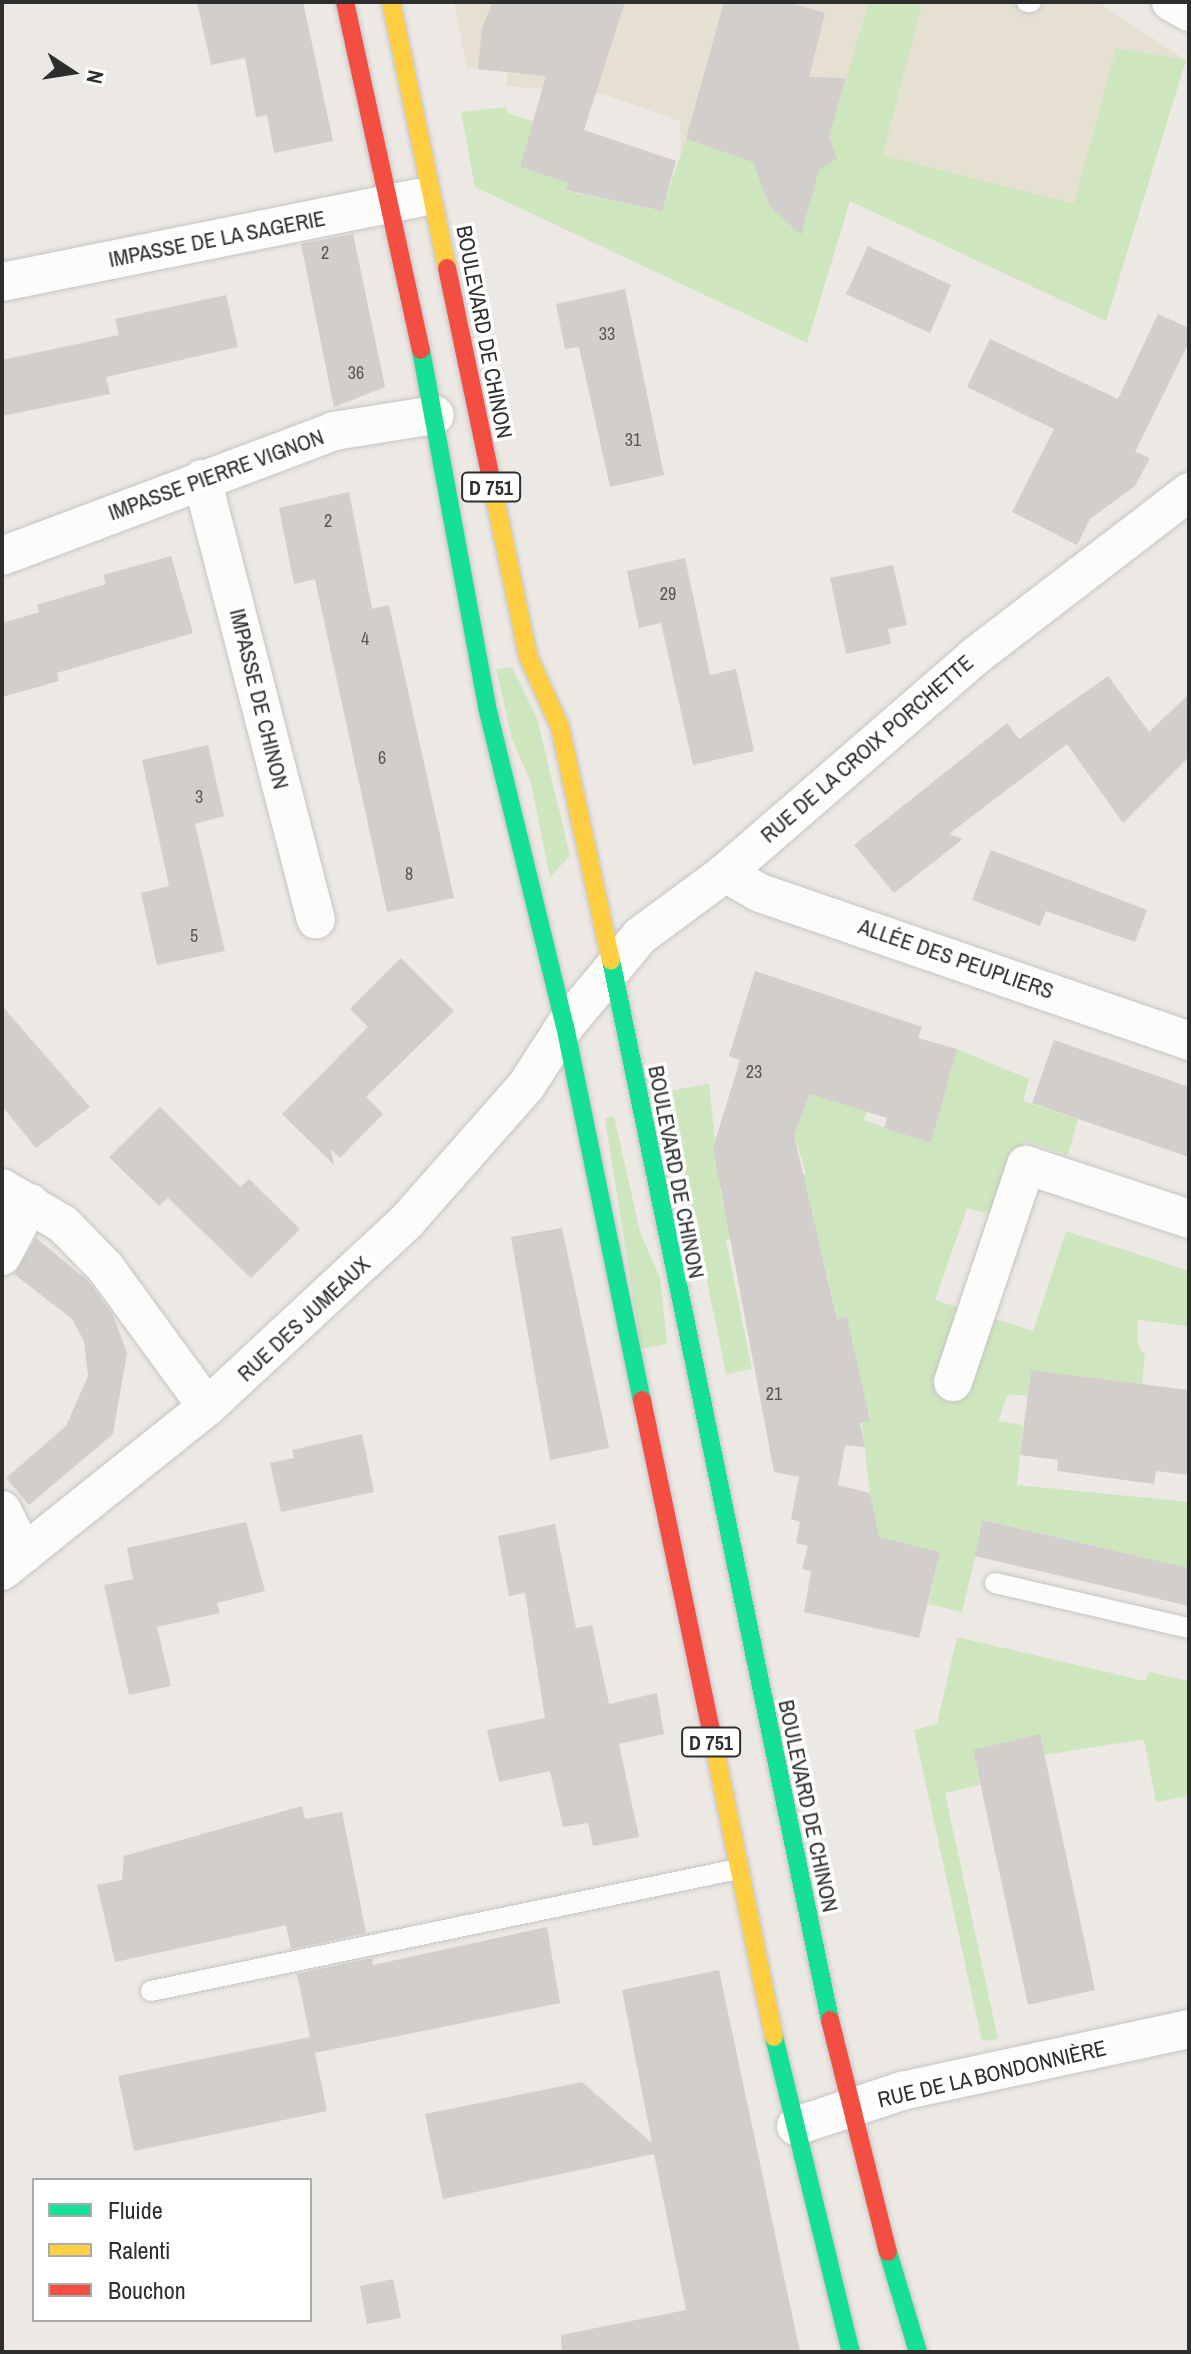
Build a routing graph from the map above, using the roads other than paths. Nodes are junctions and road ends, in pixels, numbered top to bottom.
1 (345, 2) edge
2 (391, 2) edge
3 (1171, 2) edge
4 (1189, 12) edge
5 (432, 194) junction
6 (388, 205) junction
7 (2, 282) edge
8 (435, 415) junction
9 (202, 479) junction
10 (1189, 492) edge
11 (2, 556) edge
12 (725, 873) junction
13 (316, 920) dead end
14 (612, 965) junction
15 (565, 1026) junction
16 (1189, 1041) edge
17 (16, 1195) edge
18 (1189, 1219) edge
19 (2, 1256) edge
20 (953, 1382) dead end
21 (207, 1407) junction
22 (2, 1510) edge
23 (13, 1562) edge
24 (995, 1583) dead end
25 (1189, 1628) edge
26 (738, 1869) junction
27 (151, 1991) dead end
28 (1189, 2029) edge
29 (850, 2110) junction
30 (796, 2126) junction
31 (851, 2352) edge
32 (918, 2352) edge

1 - 6 main road, D 751
2 - 5 main road, BOULEVARD DE CHINON / D 751
3 - 4 street
5 - 6 street, IMPASSE DE LA SAGERIE
5 - 14 main road, BOULEVARD DE CHINON / D 751
6 - 7 street, IMPASSE DE LA SAGERIE
6 - 8 main road, D 751
8 - 9 street, IMPASSE PIERRE VIGNON
8 - 15 main road, D 751
9 - 11 street, IMPASSE PIERRE VIGNON
9 - 13 street, IMPASSE DE CHINON
10 - 12 street, RUE DE LA CROIX PORCHETTE
12 - 14 street, RUE DE LA CROIX PORCHETTE
12 - 16 street, ALLÉE DES PEUPLIERS
14 - 15 street, RUE DE LA CROIX PORCHETTE
14 - 29 main road, BOULEVARD DE CHINON / D 751
15 - 21 street, RUE DES JUMEAUX
15 - 26 main road, D 751
17 - 19 street
17 - 21 street
18 - 20 street
21 - 23 street, RUE DES JUMEAUX
22 - 23 street
24 - 25 lane
26 - 27 lane
26 - 30 main road, D 751
28 - 29 street, RUE DE LA BONDONNIÈRE
29 - 30 street, RUE DE LA BONDONNIÈRE
29 - 32 main road, BOULEVARD DE CHINON / D 751
30 - 31 main road, D 751

